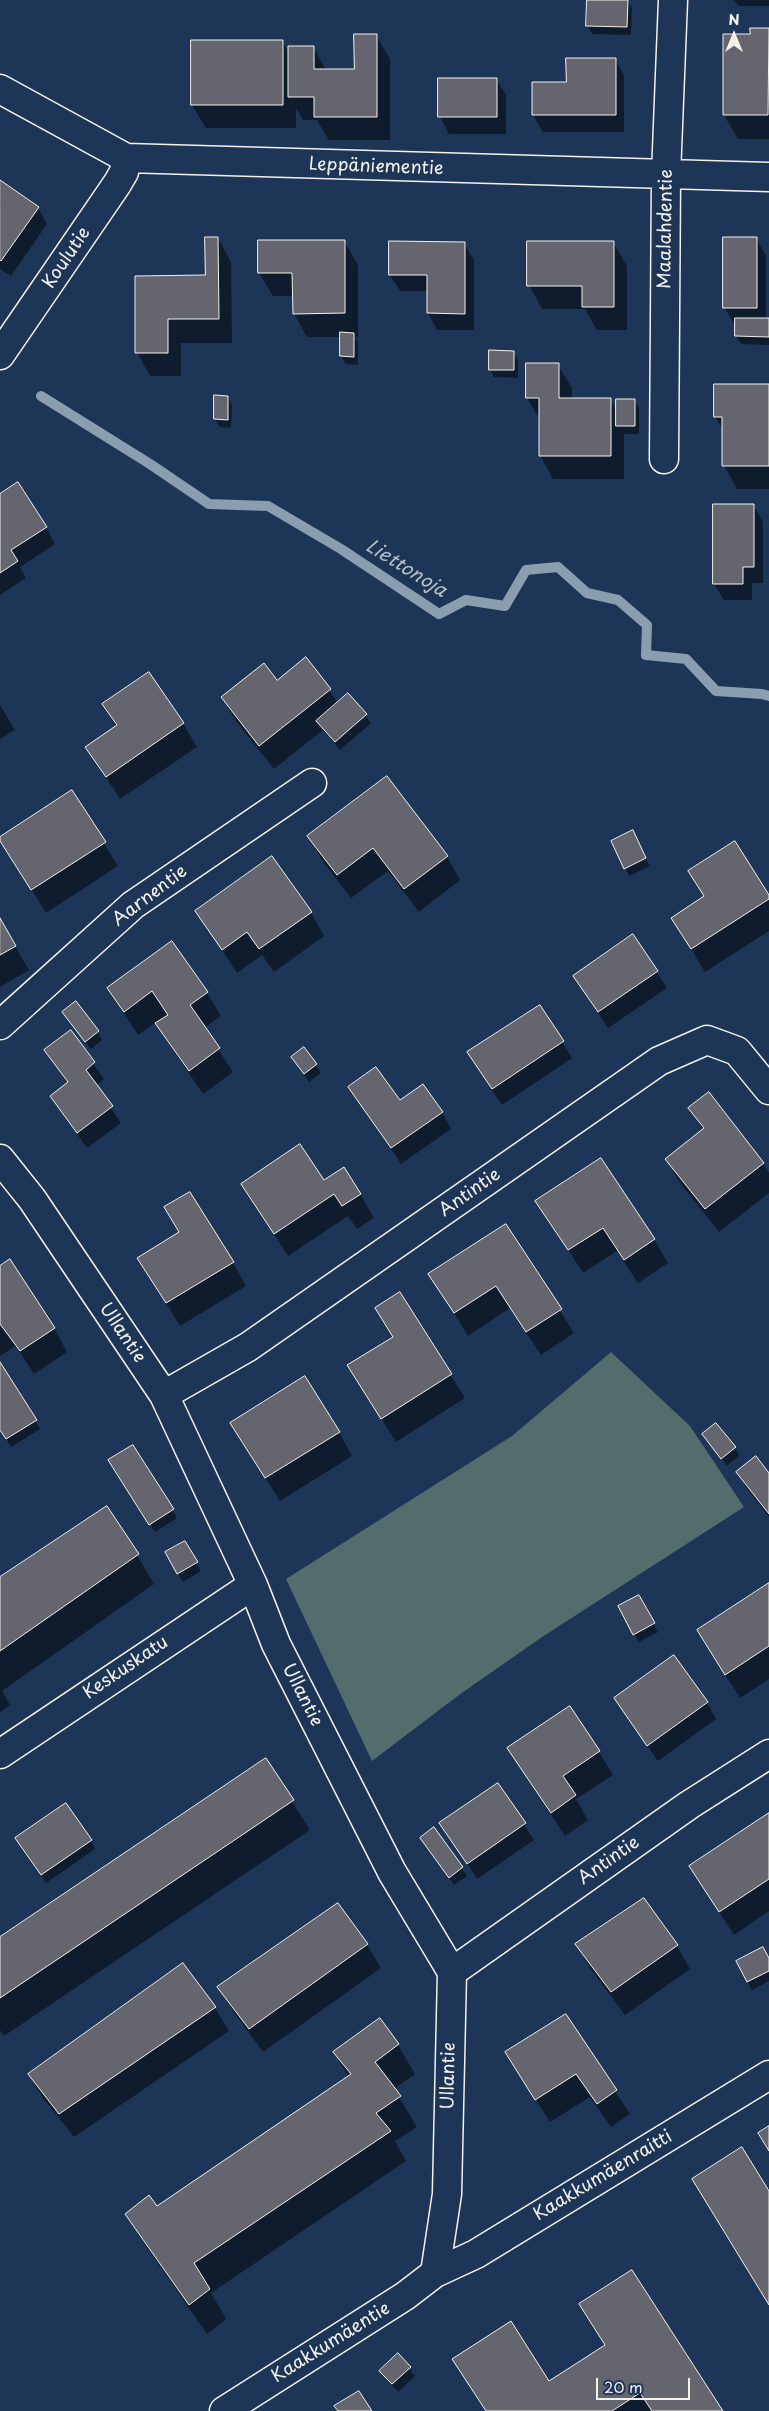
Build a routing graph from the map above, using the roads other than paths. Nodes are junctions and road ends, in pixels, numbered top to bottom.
1 (673, 0) edge
2 (0, 89) edge
3 (126, 158) junction
4 (666, 175) junction
5 (769, 177) edge
6 (0, 354) edge
7 (664, 459) dead end
8 (312, 783) dead end
9 (0, 1026) edge
10 (769, 1090) edge
11 (1, 1165) edge
12 (164, 1395) junction
13 (253, 1585) junction
14 (0, 1754) edge
15 (769, 1754) edge
16 (452, 1972) junction
17 (769, 2075) edge
18 (435, 2273) junction
19 (224, 2411) edge

1 - 4 street, Maalahdentie
2 - 3 street, Leppäniementie
3 - 4 street, Leppäniementie
3 - 6 street, Koulutie
4 - 5 street, Leppäniementie
4 - 7 street, Maalahdentie
8 - 9 street, Aarnentie
10 - 12 street, Antintie
11 - 12 street, Ullantie
12 - 13 street, Ullantie
13 - 14 street, Keskuskatu
13 - 16 street, Ullantie
15 - 16 street, Antintie
16 - 18 street, Ullantie
17 - 18 street, Kaakkumäenraitti
18 - 19 street, Kaakkumäentie

